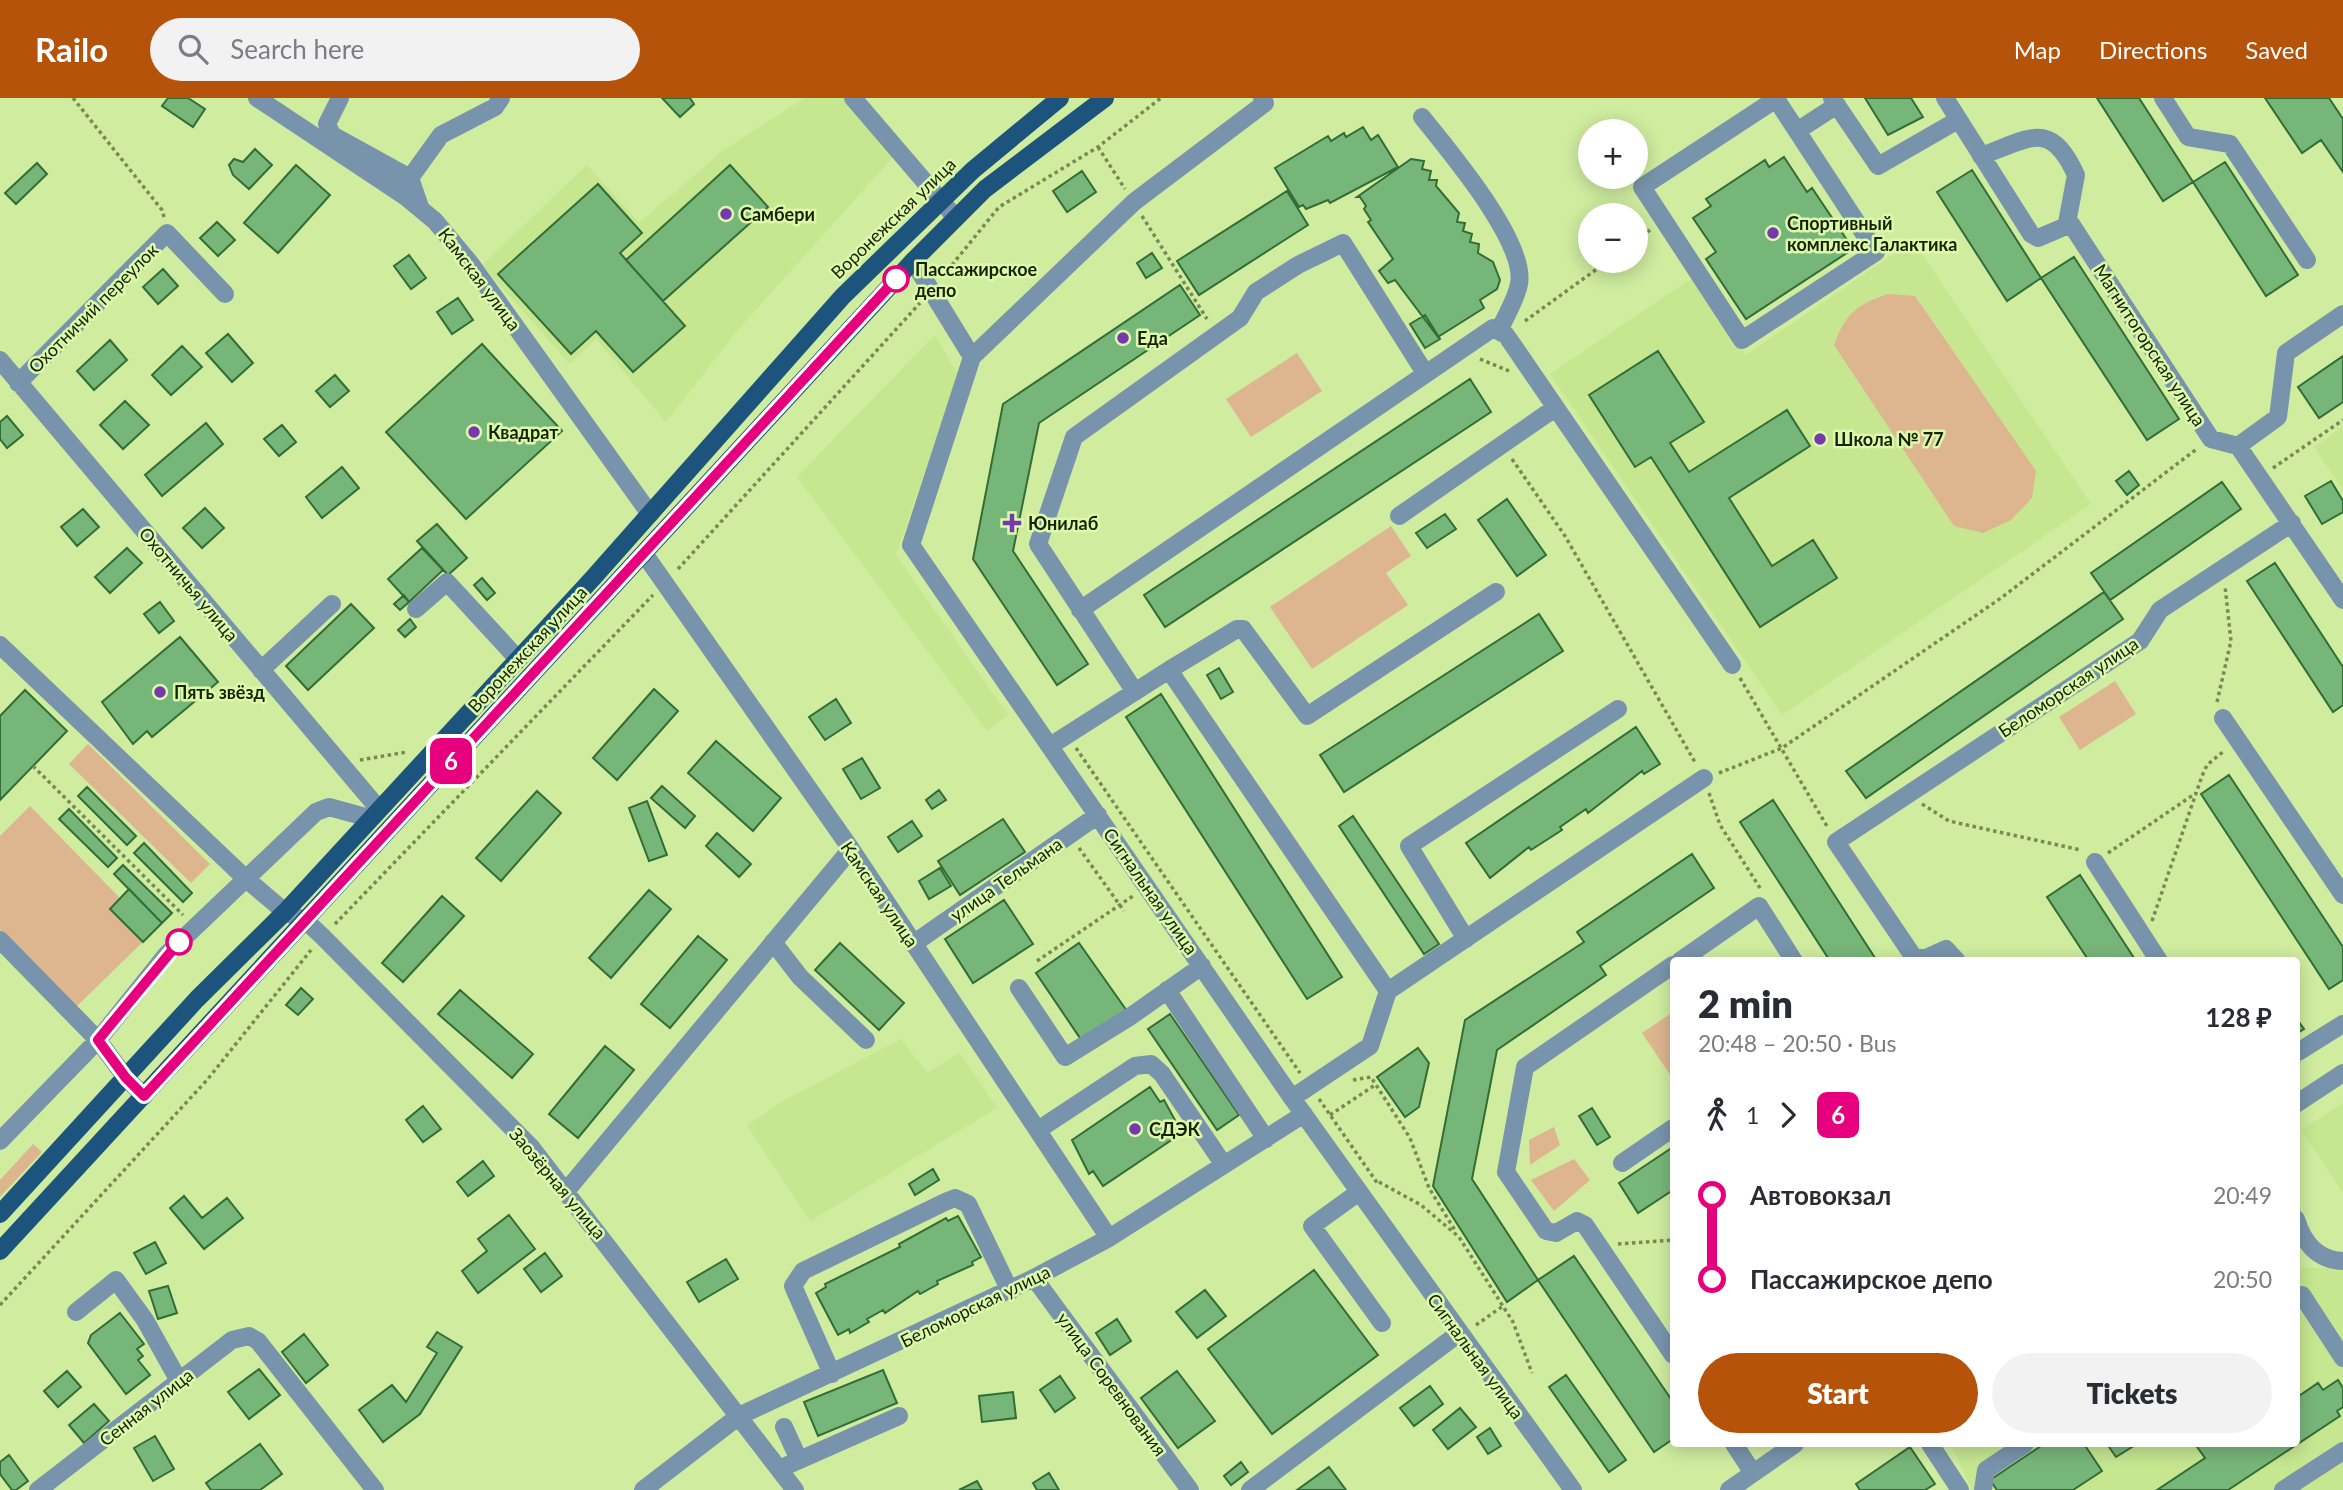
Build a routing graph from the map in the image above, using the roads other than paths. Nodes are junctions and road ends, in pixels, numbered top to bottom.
1 (257, 98) edge
2 (340, 98) edge
3 (501, 98) edge
4 (853, 98) edge
5 (1060, 98) edge
6 (1105, 98) edge
7 (1945, 98) edge
8 (2163, 98) edge
9 (1267, 100) edge
10 (1834, 102) edge
11 (1422, 117) dead end
12 (1958, 120) junction
13 (1797, 131) junction
14 (1981, 156) junction
15 (410, 178) junction
16 (940, 200) junction
17 (420, 207) junction
18 (955, 217) junction
19 (2067, 223) junction
20 (2307, 260) dead end
21 (913, 261) junction
22 (225, 294) dead end
23 (2343, 314) edge
24 (1503, 332) junction
25 (972, 357) junction
26 (0, 360) edge
27 (1425, 373) junction
28 (18, 383) junction
29 (1555, 408) junction
30 (2238, 446) junction
31 (650, 514) junction
32 (1399, 516) dead end
33 (2292, 523) junction
34 (645, 555) junction
35 (1496, 592) dead end
36 (2343, 600) edge
37 (332, 604) dead end
38 (416, 609) dead end
39 (1080, 610) junction
40 (0, 645) edge
41 (517, 658) junction
42 (1732, 665) road end
43 (261, 670) junction
44 (1169, 670) junction
45 (1135, 692) junction
46 (1618, 709) dead end
47 (2223, 718) road end
48 (1050, 746) junction
49 (1704, 778) road end
50 (374, 813) junction
51 (1098, 815) junction
52 (851, 849) junction
53 (2095, 862) road end
54 (245, 878) junction
55 (2343, 895) edge
56 (285, 912) junction
57 (306, 921) junction
58 (1466, 939) junction
59 (0, 940) edge
60 (773, 942) junction
61 (914, 944) junction
62 (1686, 957) edge
63 (1791, 957) edge
64 (1917, 957) edge
65 (1928, 957) edge
66 (1953, 957) edge
67 (2156, 957) edge
68 (1202, 965) junction
69 (1670, 967) edge
70 (1019, 988) dead end
71 (1167, 990) junction
72 (1388, 991) junction
73 (2343, 1024) edge
74 (98, 1040) junction
75 (866, 1040) dead end
76 (2300, 1051) edge
77 (2343, 1073) edge
78 (126, 1078) junction
79 (144, 1096) junction
80 (1292, 1098) junction
81 (2300, 1101) edge
82 (1304, 1114) junction
83 (1038, 1130) junction
84 (1670, 1130) edge
85 (1266, 1139) junction
86 (0, 1141) edge
87 (1622, 1163) dead end
88 (1224, 1165) junction
89 (567, 1190) junction
90 (1359, 1192) junction
91 (0, 1214) edge
92 (2300, 1230) edge
93 (1109, 1238) junction
94 (0, 1251) edge
95 (2343, 1261) edge
96 (1034, 1278) junction
97 (1010, 1290) junction
98 (2302, 1295) dead end
99 (76, 1312) dead end
100 (1382, 1323) dead end
101 (1464, 1332) junction
102 (1670, 1351) edge
103 (2343, 1357) edge
104 (832, 1374) junction
105 (179, 1381) junction
106 (739, 1416) junction
107 (899, 1416) dead end
108 (783, 1427) dead end
109 (1736, 1447) edge
110 (1791, 1447) edge
111 (1932, 1447) edge
112 (2020, 1447) edge
113 (2343, 1451) edge
114 (799, 1460) junction
115 (779, 1469) junction
116 (1753, 1473) junction
117 (38, 1490) edge
118 (375, 1490) edge
119 (643, 1490) edge
120 (794, 1490) edge
121 (1190, 1490) edge
122 (1250, 1490) edge
123 (1573, 1490) edge
124 (1729, 1490) edge
125 (1960, 1490) edge
126 (1983, 1490) edge
127 (2283, 1490) edge

1 - 17 street, Камская улица
2 - 15 street
3 - 15 street
4 - 16 street
5 - 16 main road, Воронежская улица
6 - 18 main road, Воронежская улица
7 - 12 street
8 - 20 street
9 - 25 street
10 - 12 street
10 - 13 street
11 - 24 street
12 - 14 street
13 - 13 street
14 - 19 street
14 - 19 street
15 - 17 street
16 - 18 street
16 - 31 main road, Воронежская улица
17 - 31 street, Камская улица
18 - 21 main road, Воронежская улица
19 - 30 street, Магнитогорская улица
21 - 25 street
21 - 34 main road, Воронежская улица
22 - 28 street, Охотничий переулок
23 - 30 street
24 - 27 street
24 - 29 street
25 - 48 street, Сигнальная улица
26 - 28 street, Охотничья улица
27 - 39 street
27 - 39 street
28 - 43 street, Охотничья улица
29 - 32 street
29 - 42 street
30 - 33 street
31 - 41 main road, Воронежская улица
33 - 36 street
33 - 64 street, Беломорская улица
34 - 52 street, Камская улица
34 - 57 main road, Воронежская улица
35 - 44 street
37 - 43 street
38 - 41 street
39 - 45 street
40 - 54 street, Заозёрная улица
41 - 50 main road, Воронежская улица
43 - 50 street, Охотничья улица
44 - 45 street
44 - 72 street
45 - 48 street
46 - 58 street
47 - 55 street
48 - 51 street, Сигнальная улица
49 - 58 street
50 - 54 street
50 - 56 main road, Воронежская улица
51 - 61 street, улица Тельмана
51 - 68 street, Сигнальная улица
52 - 60 street
52 - 61 street, Камская улица
53 - 67 street
54 - 56 street, Заозёрная улица
54 - 74 street
56 - 57 street, Заозёрная улица
56 - 78 main road, Воронежская улица
57 - 79 main road, Воронежская улица
57 - 89 street, Заозёрная улица
58 - 72 street
59 - 74 street
60 - 75 street
60 - 89 street
61 - 83 street, Камская улица
62 - 63 street
65 - 66 street, Беломорская улица
68 - 71 street
68 - 80 street, Сигнальная улица
69 - 102 street
70 - 71 street
71 - 85 street
72 - 80 street
73 - 76 street
74 - 78 street
74 - 86 street
77 - 81 street
78 - 79 street
78 - 91 main road, Воронежская улица
79 - 94 main road, Воронежская улица
80 - 82 street, Сигнальная улица
82 - 85 street, Беломорская улица
82 - 90 street, Сигнальная улица
83 - 88 street
83 - 93 street, Камская улица
84 - 87 street
85 - 88 street, Беломорская улица
88 - 93 street, Беломорская улица
89 - 106 street, Заозёрная улица
90 - 100 street
90 - 101 street, Сигнальная улица
92 - 95 street
93 - 96 street, Беломорская улица
96 - 97 street, Беломорская улица
96 - 121 street, улица Соревнования
97 - 104 street, Беломорская улица
97 - 104 street
98 - 103 street
99 - 105 street
101 - 122 street
101 - 123 street, Сигнальная улица
104 - 106 street, Беломорская улица
105 - 117 street, Сенная улица
105 - 118 street, Сенная улица
106 - 115 street, Заозёрная улица
106 - 119 street, Беломорская улица
107 - 114 street
108 - 114 street
109 - 116 street
110 - 116 street
111 - 125 street
112 - 126 street
113 - 127 street
114 - 115 street
115 - 120 street, Заозёрная улица
116 - 124 street

